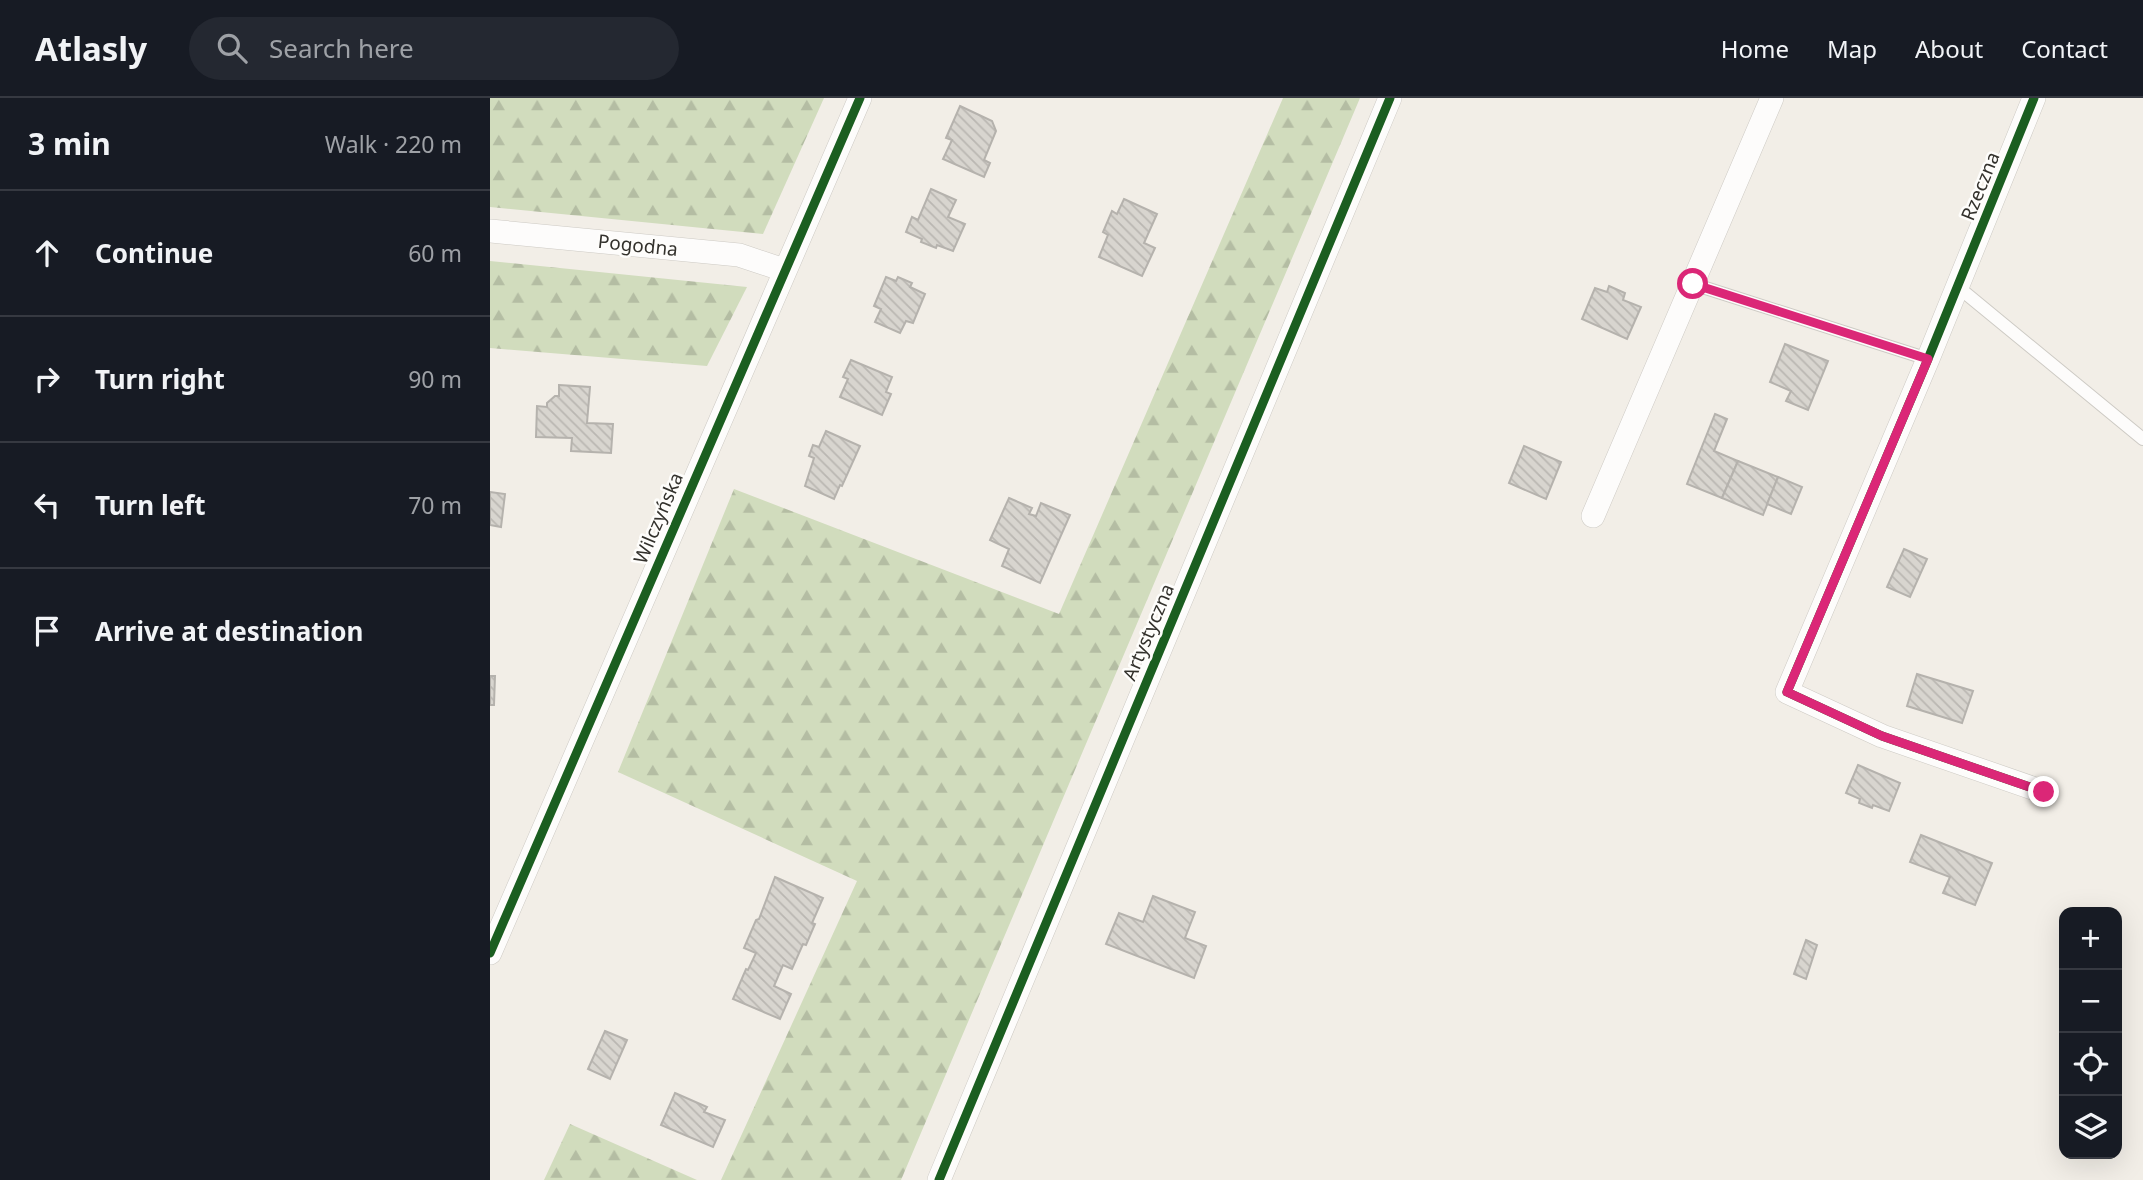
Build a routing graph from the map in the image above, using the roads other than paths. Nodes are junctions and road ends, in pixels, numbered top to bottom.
1 (860, 98) edge
2 (1390, 98) edge
3 (1772, 98) edge
4 (2034, 98) edge
5 (490, 231) edge
6 (784, 270) junction
7 (1693, 284) junction
8 (1958, 287) junction
9 (1928, 359) junction
10 (2143, 439) edge
11 (1592, 516) dead end
12 (2044, 792) dead end
13 (501, 900) edge
14 (490, 953) edge
15 (939, 1180) edge

1 - 6 street, Wilczyńska
2 - 15 street, Artystyczna
3 - 7 street
4 - 8 street, Rzeczna
5 - 6 street, Pogodna
6 - 13 street, Wilczyńska
7 - 9 lane
7 - 11 street
8 - 9 street, Rzeczna
8 - 10 lane
9 - 12 street, Rzeczna
13 - 14 street, Wilczyńska

